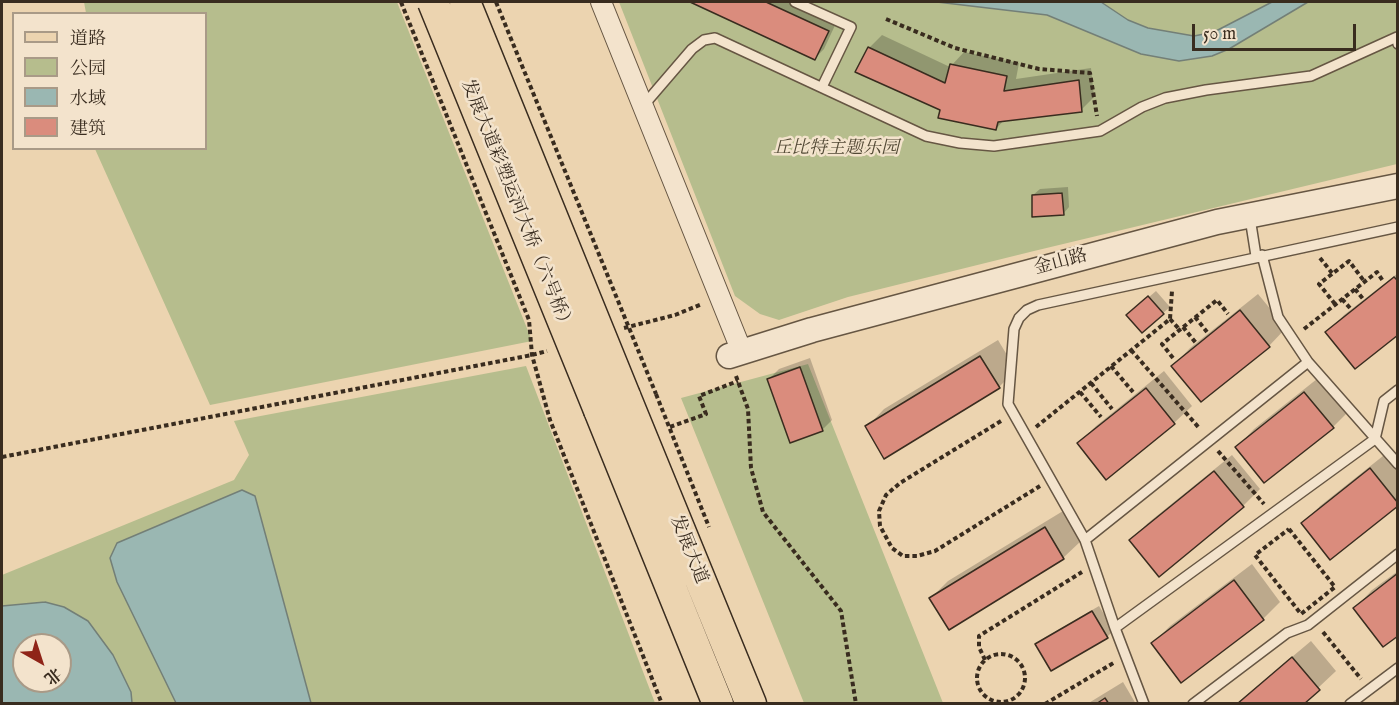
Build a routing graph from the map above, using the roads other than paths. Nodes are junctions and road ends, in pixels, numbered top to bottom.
1 (433, 2) edge
2 (465, 2) edge
3 (602, 2) edge
4 (795, 2) edge
5 (1398, 44) edge
6 (822, 87) junction
7 (643, 106) junction
8 (1398, 186) edge
9 (1249, 215) junction
10 (1398, 227) edge
11 (1259, 256) junction
12 (735, 354) joint
13 (1308, 362) junction
14 (1398, 390) edge
15 (625, 396) joint
16 (599, 410) joint
17 (1376, 439) junction
18 (1398, 464) edge
19 (1085, 540) junction
20 (1398, 555) edge
21 (1115, 628) junction
22 (1398, 668) edge
23 (718, 704) edge
24 (751, 704) edge
25 (1144, 704) edge
26 (1193, 704) edge
27 (1350, 704) edge

1 - 16 main road, 发展大道彩塑运河大桥（六号桥）, bridge
2 - 15 main road, 发展大道彩塑运河大桥（六号桥）, bridge
3 - 7 street
4 - 6 lane
5 - 6 lane
6 - 7 lane
7 - 12 street
8 - 9 street, 金山路
9 - 11 lane
9 - 12 street, 金山路
10 - 11 lane
11 - 13 lane
11 - 19 lane
13 - 17 lane
13 - 19 lane
14 - 17 lane
15 - 24 main road, 发展大道
16 - 23 main road, 发展大道
17 - 18 lane
17 - 21 lane
19 - 21 lane
20 - 26 lane
21 - 25 lane
22 - 27 lane

